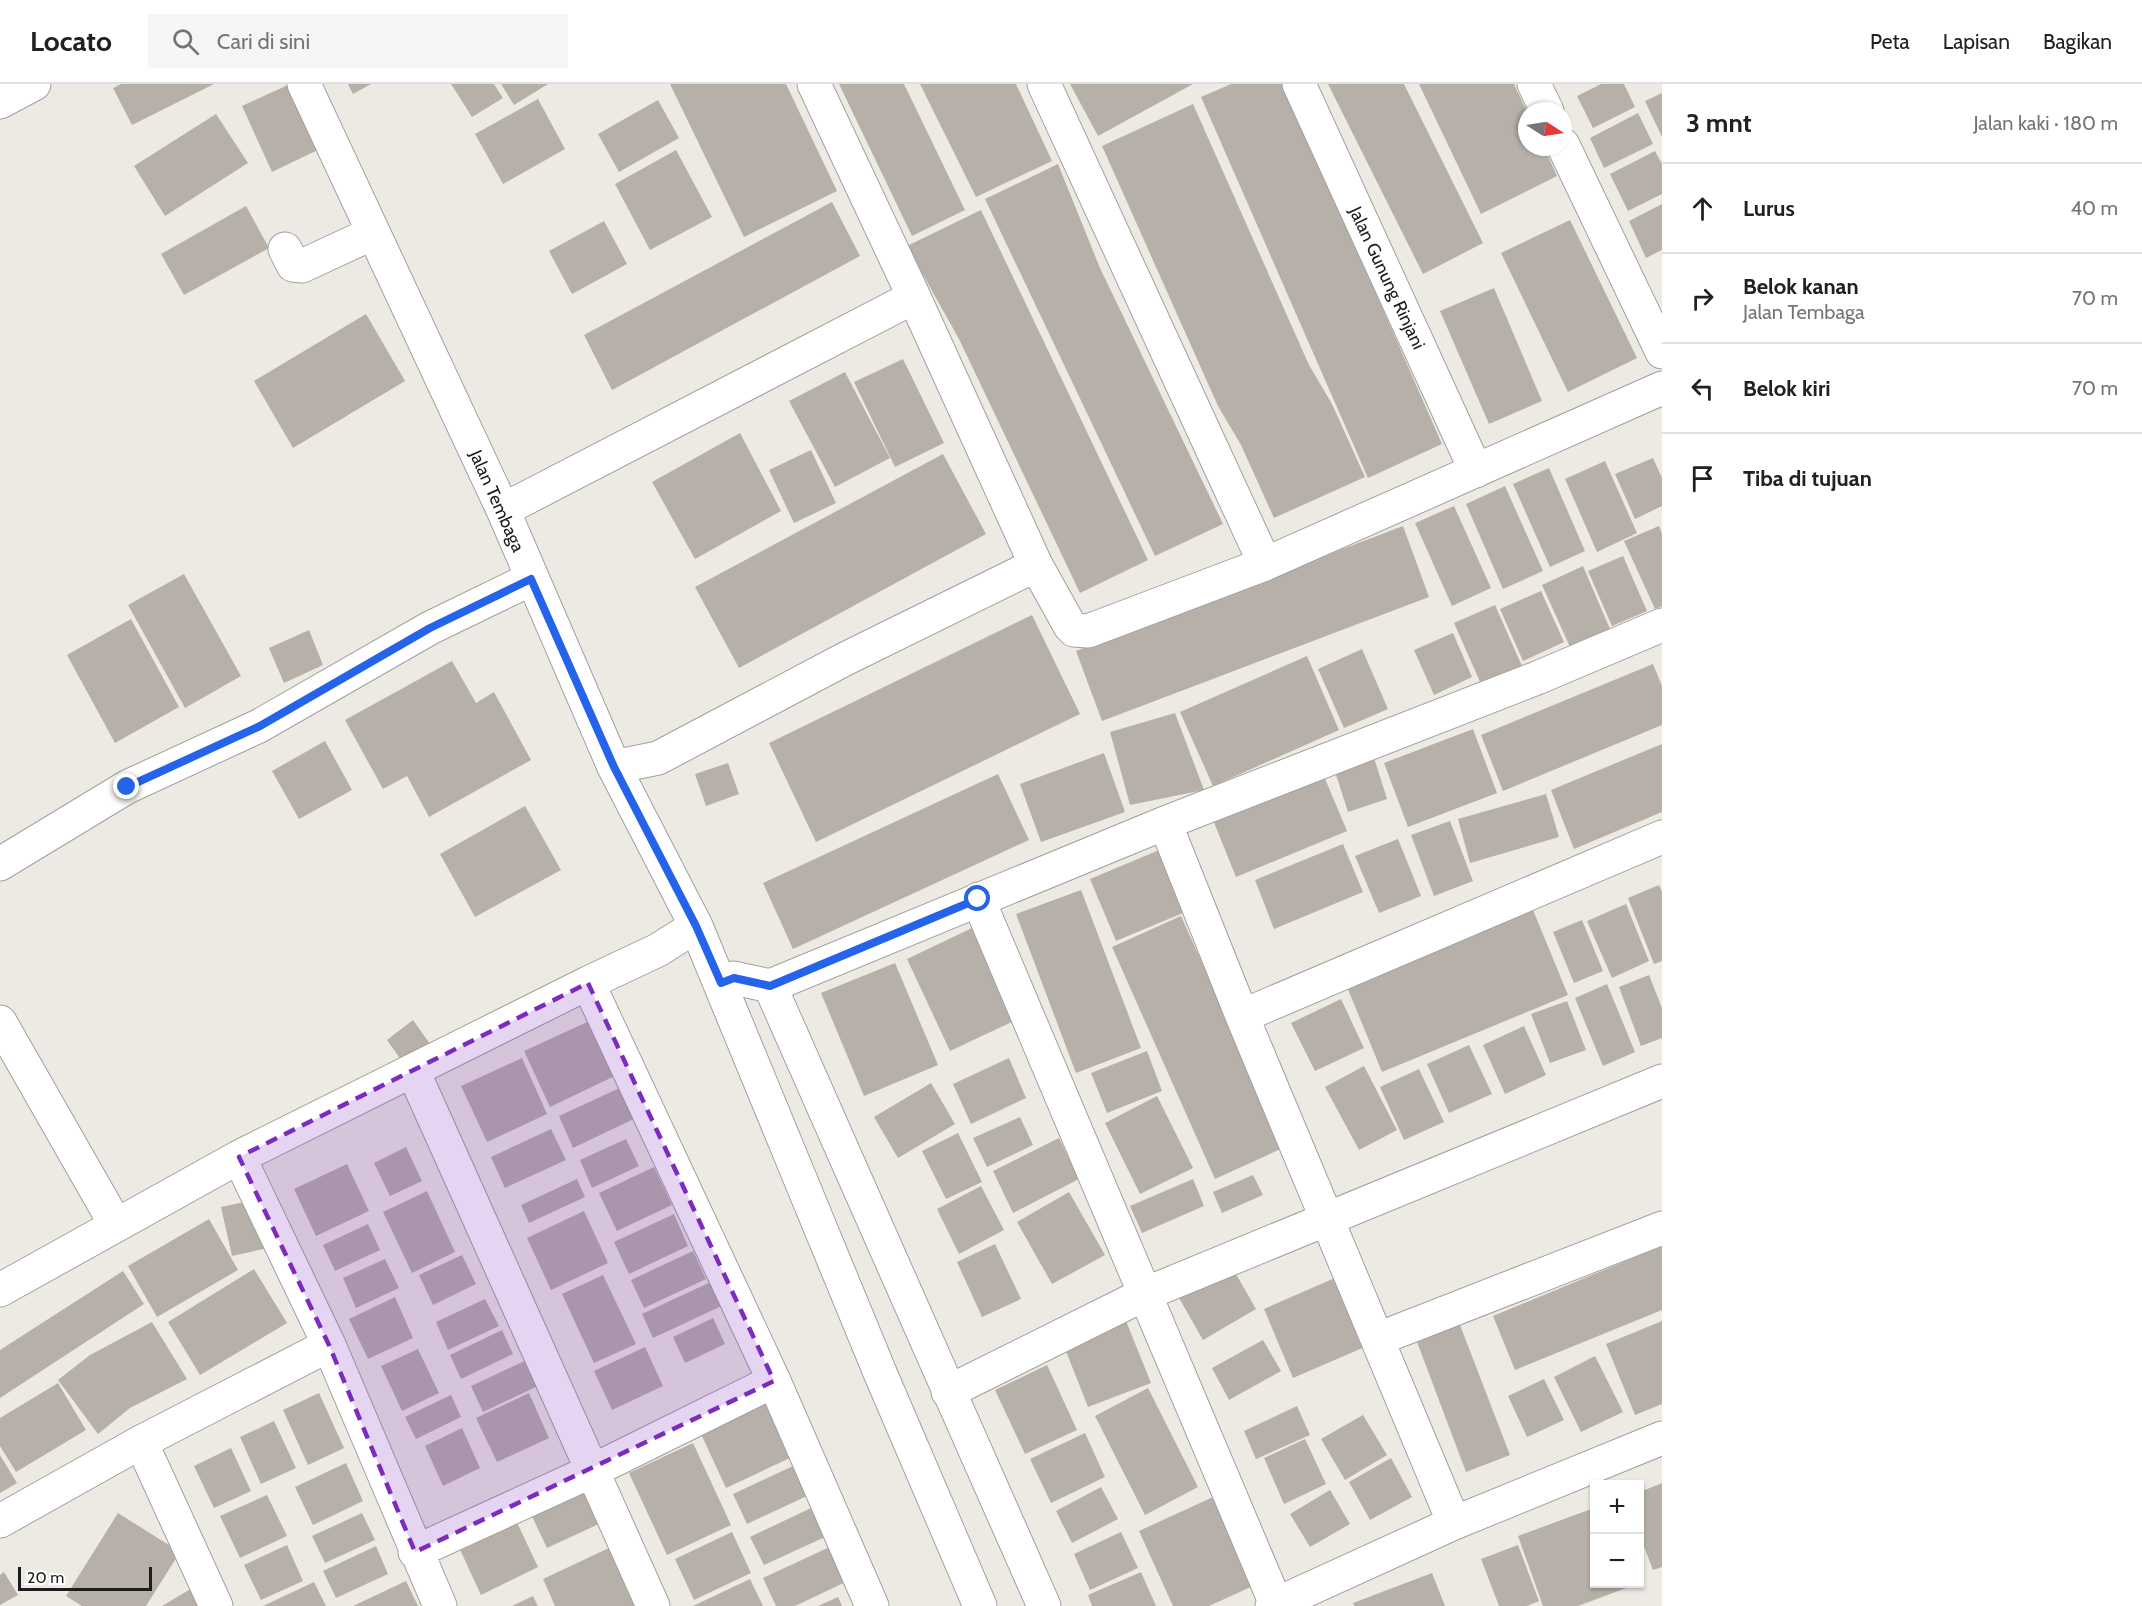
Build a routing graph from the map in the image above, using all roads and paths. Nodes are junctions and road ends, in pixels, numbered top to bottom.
1 (34, 84) edge
2 (304, 84) edge
3 (814, 84) edge
4 (1044, 84) edge
5 (1299, 84) edge
6 (1534, 84) edge
7 (0, 102) edge
8 (1543, 102) edge
9 (1568, 156) edge
10 (353, 242) junction
11 (285, 249) dead end
12 (914, 297) junction
13 (1662, 352) edge
14 (1662, 388) edge
15 (1476, 471) junction
16 (503, 510) junction
17 (1265, 564) junction
18 (1036, 566) junction
19 (531, 579) junction
20 (1662, 625) edge
21 (614, 767) junction
22 (1165, 823) junction
23 (1662, 837) edge
24 (0, 864) edge
25 (978, 899) junction
26 (696, 926) junction
27 (603, 976) junction
28 (721, 983) junction
29 (770, 986) junction
30 (1242, 1016) junction
31 (0, 1022) edge
32 (413, 1071) junction
33 (1662, 1081) edge
34 (239, 1157) junction
35 (1327, 1220) junction
36 (116, 1226) junction
37 (1662, 1228) edge
38 (0, 1290) edge
39 (1145, 1294) junction
40 (1378, 1339) junction
41 (329, 1345) junction
42 (774, 1381) junction
43 (948, 1392) junction
44 (1662, 1438) edge
45 (141, 1442) junction
46 (592, 1471) junction
47 (0, 1521) edge
48 (1454, 1523) junction
49 (415, 1552) junction
50 (1274, 1605) edge
51 (216, 1606) edge
52 (440, 1606) edge
53 (653, 1606) edge
54 (872, 1606) edge
55 (980, 1606) edge
56 (1044, 1606) edge

1 - 7 street
2 - 10 street, Jalan Tembaga
3 - 12 street
4 - 17 street
5 - 15 street, Jalan Gunung Rinjani
6 - 8 street
9 - 13 street
10 - 11 street
10 - 16 street, Jalan Tembaga
12 - 16 street
12 - 18 street
14 - 15 street
15 - 17 street
16 - 19 street, Jalan Tembaga
17 - 18 street
18 - 21 street
19 - 21 street, Jalan Tembaga
19 - 24 street
20 - 22 street
21 - 26 street, Jalan Tembaga
22 - 25 street
22 - 30 street
23 - 30 street
25 - 29 street
25 - 39 street
26 - 27 street
26 - 28 street, Jalan Tembaga
27 - 32 street
27 - 42 street
28 - 29 street
28 - 55 street, Jalan Tembaga
29 - 43 street
30 - 35 street
31 - 36 street
32 - 34 street
32 - 46 street
33 - 35 street
34 - 36 street
34 - 41 street
35 - 39 street
35 - 40 street
36 - 38 street
37 - 40 street
39 - 43 street
39 - 50 street
40 - 48 street
41 - 45 street
41 - 49 street
42 - 46 street
42 - 54 street
43 - 56 street
44 - 48 street
45 - 47 street
45 - 51 street
46 - 49 street
46 - 53 street
48 - 50 street
49 - 52 street

